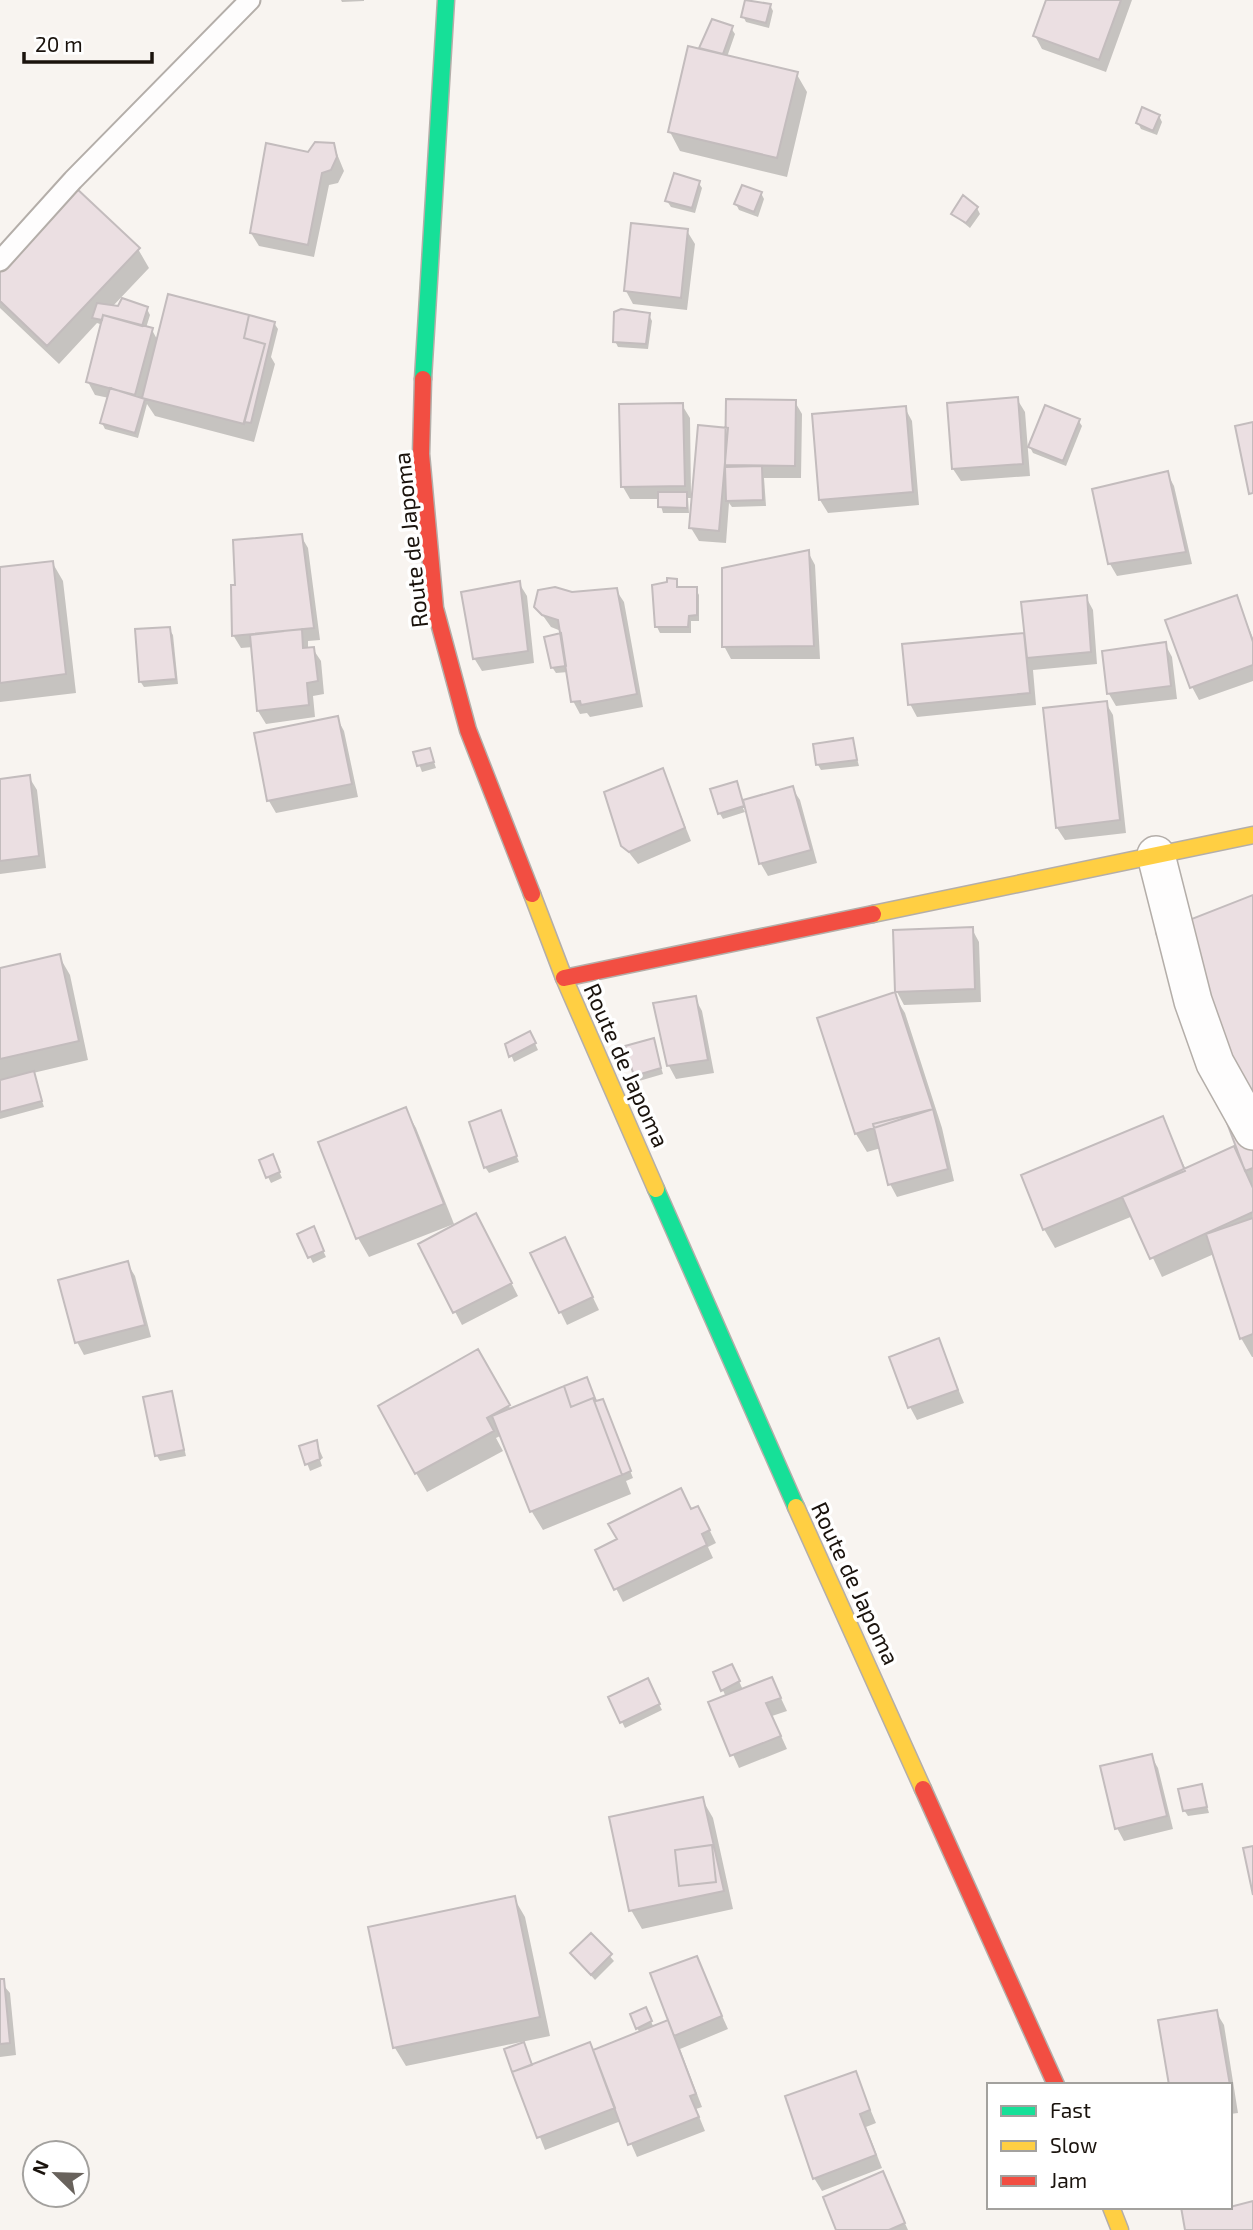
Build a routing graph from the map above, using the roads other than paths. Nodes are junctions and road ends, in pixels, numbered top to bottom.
1 (250, 0) edge
2 (446, 0) edge
3 (0, 261) edge
4 (1253, 835) edge
5 (1156, 855) junction
6 (564, 978) junction
7 (1253, 1131) edge
8 (1055, 2083) edge
9 (1112, 2209) edge
10 (1120, 2230) edge

1 - 3 lane
2 - 6 street, Route de Japoma
4 - 5 street
5 - 6 street
5 - 7 street
6 - 8 street, Route de Japoma
9 - 10 street

